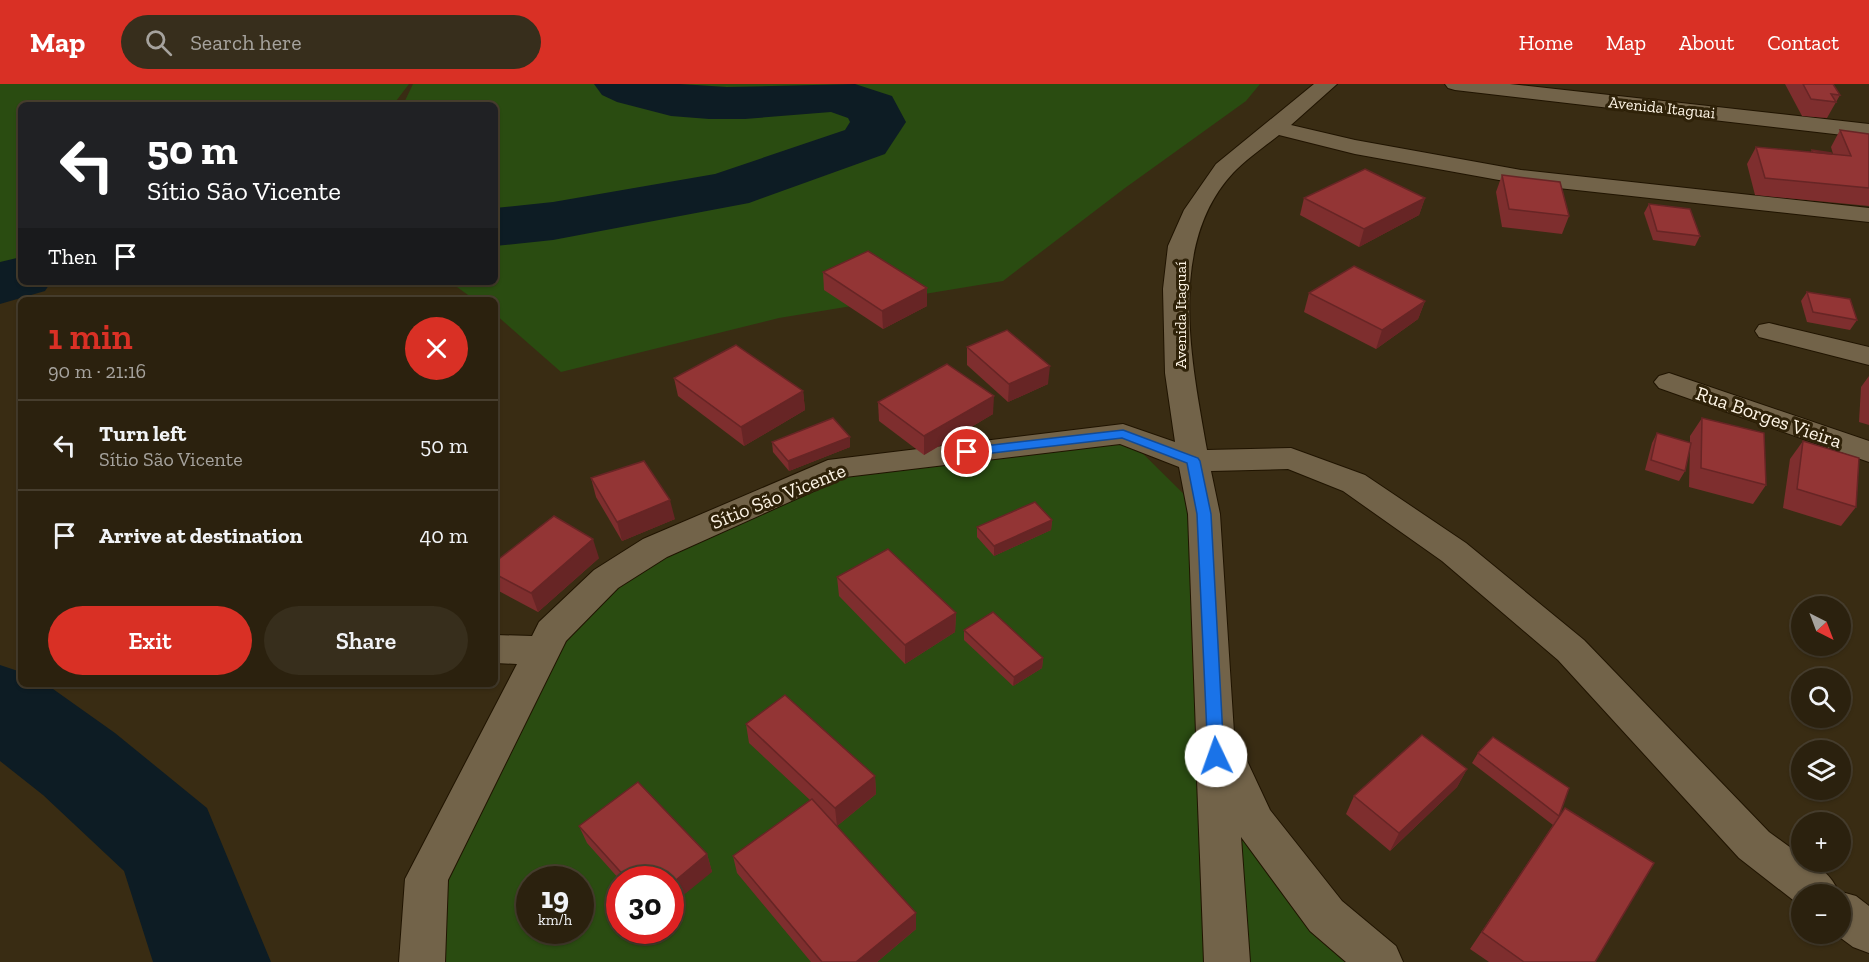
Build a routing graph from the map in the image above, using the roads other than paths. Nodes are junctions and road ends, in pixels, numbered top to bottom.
1 (1327, 84) edge
2 (1455, 84) edge
3 (1273, 127) junction
4 (1869, 131) edge
5 (1869, 215) edge
6 (1769, 332) dead end
7 (1869, 356) edge
8 (1669, 382) dead end
9 (1869, 452) edge
10 (1193, 461) junction
11 (498, 649) edge
12 (543, 651) junction
13 (1215, 733) junction
14 (1805, 884) edge
15 (1851, 919) edge
16 (1869, 932) edge
17 (422, 962) edge
18 (1227, 962) edge
19 (1380, 962) edge

1 - 3 street, Avenida Itaguaí
2 - 4 street, Avenida Itaguai
3 - 5 street
3 - 10 street, Avenida Itaguaí
6 - 7 street
8 - 9 street, Rua Borges Vieira
10 - 12 street, Sítio São Vicente
10 - 13 street
10 - 14 street
11 - 12 street
12 - 17 street, Sítio São Vicente
13 - 18 street
13 - 19 street
15 - 16 street

